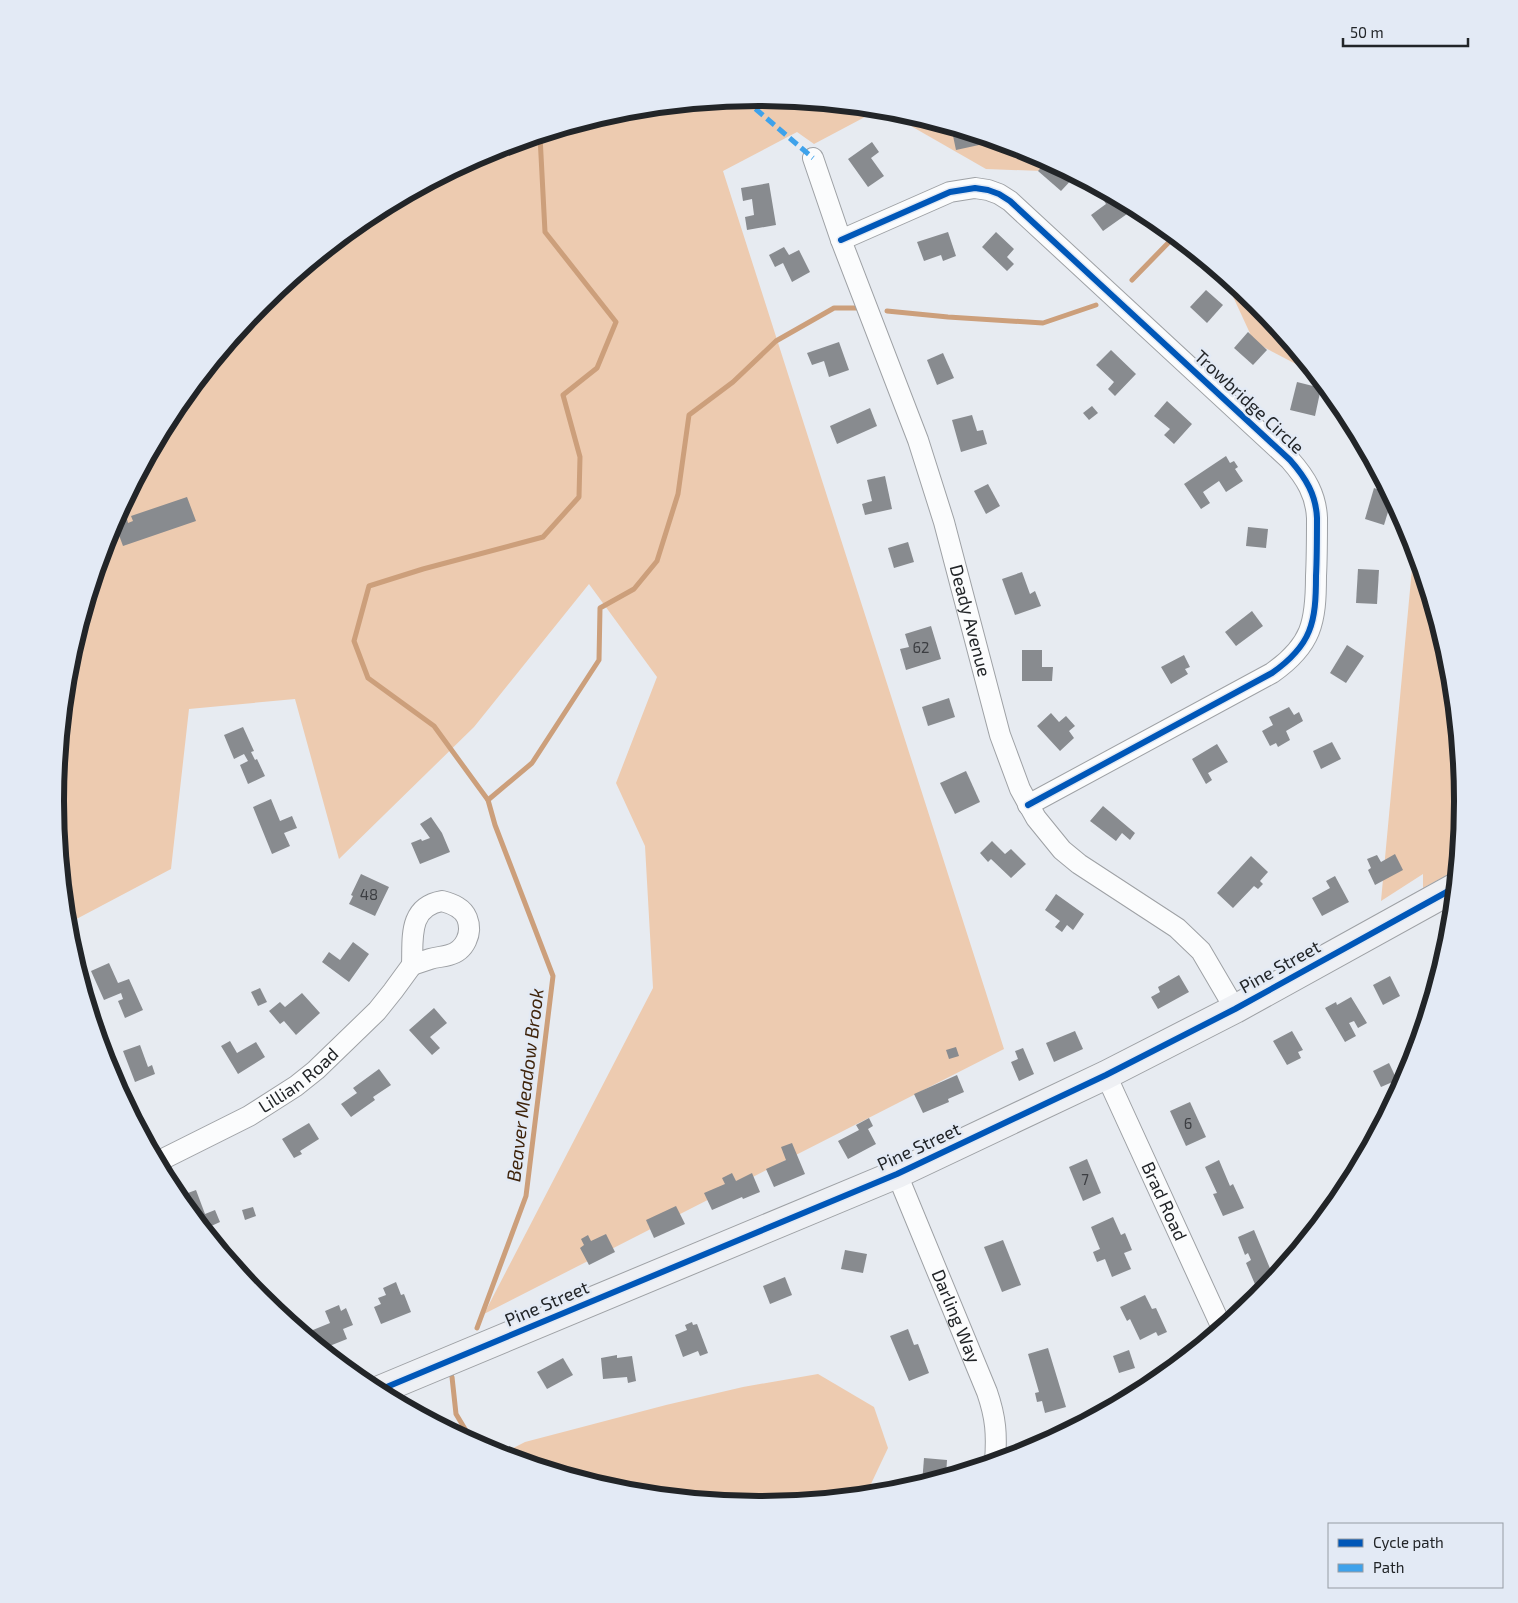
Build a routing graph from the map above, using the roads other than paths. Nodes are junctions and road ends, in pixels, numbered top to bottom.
1 (814, 158) dead end
2 (841, 240) junction
3 (1028, 805) junction
4 (1448, 891) edge
5 (412, 965) dead end
6 (1235, 1008) junction
7 (1106, 1075) junction
8 (163, 1159) edge
9 (897, 1174) junction
10 (1219, 1322) edge
11 (386, 1388) edge
12 (996, 1455) edge

1 - 2 street, Deady Avenue
2 - 3 street, Deady Avenue
2 - 3 street, Trowbridge Circle
3 - 6 street, Deady Avenue
4 - 6 street, Pine Street
5 - 8 street, Lillian Road
6 - 7 street, Pine Street
7 - 9 street, Pine Street
7 - 10 street, Brad Road
9 - 11 street, Pine Street
9 - 12 street, Darling Way

